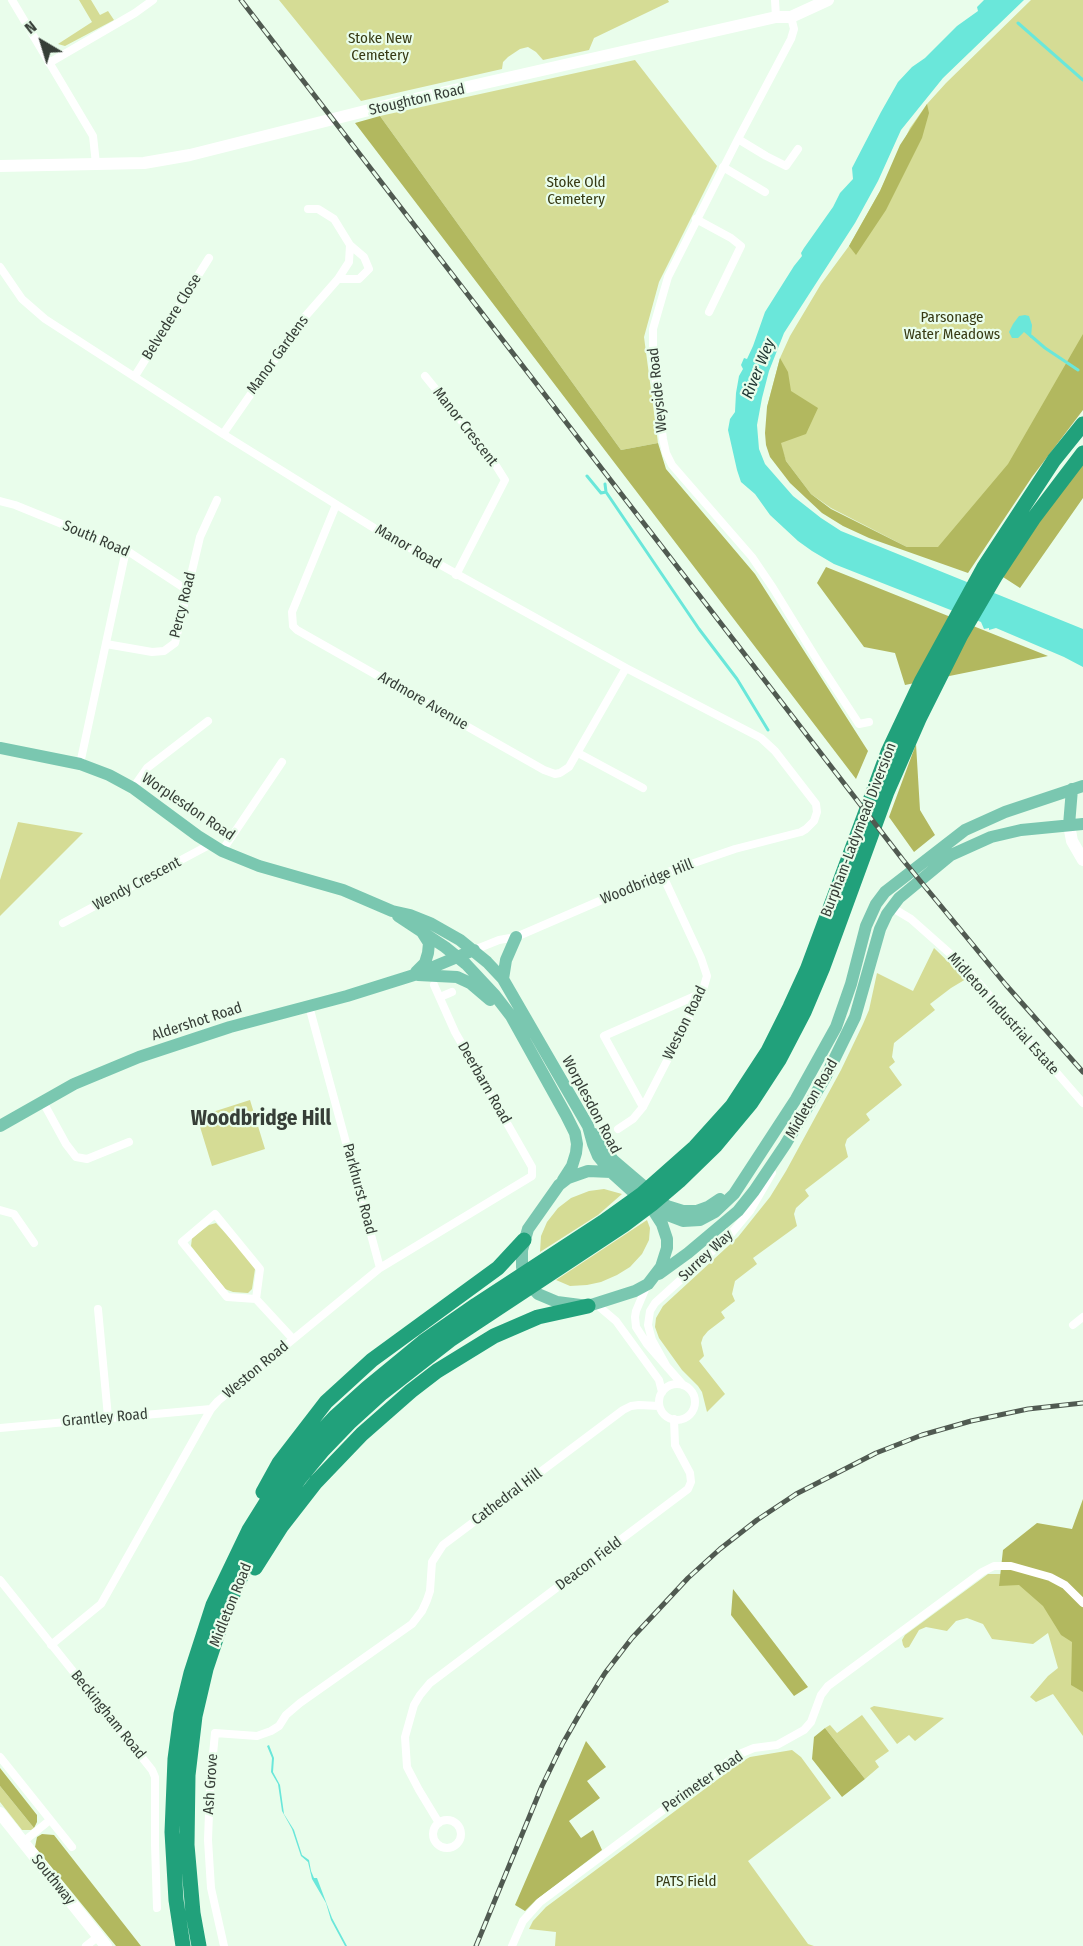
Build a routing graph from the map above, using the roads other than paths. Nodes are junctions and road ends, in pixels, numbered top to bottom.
1 (12, 0) edge
2 (153, 0) edge
3 (775, 0) edge
4 (828, 0) edge
5 (776, 17) junction
6 (791, 17) junction
7 (49, 63) junction
8 (738, 139) junction
9 (798, 149) dead end
10 (96, 164) junction
11 (0, 166) edge
12 (723, 167) junction
13 (765, 192) dead end
14 (308, 209) dead end
15 (696, 219) junction
16 (350, 245) junction
17 (210, 258) dead end
18 (0, 267) edge
19 (338, 279) junction
20 (709, 312) dead end
21 (135, 376) junction
22 (424, 376) dead end
23 (1083, 424) edge
24 (224, 434) junction
25 (1083, 453) edge
26 (217, 500) dead end
27 (0, 501) edge
28 (336, 505) junction
29 (126, 550) junction
30 (990, 571) junction
31 (456, 575) junction
32 (187, 590) junction
33 (955, 632) junction
34 (106, 644) junction
35 (626, 668) junction
36 (208, 721) dead end
37 (868, 722) dead end
38 (0, 748) edge
39 (578, 753) junction
40 (282, 762) dead end
41 (80, 764) junction
42 (133, 788) junction
43 (643, 788) dead end
44 (1078, 788) edge
45 (817, 815) joint
46 (1083, 824) edge
47 (1068, 825) junction
48 (211, 844) junction
49 (1083, 844) edge
50 (222, 851) junction
51 (925, 868) junction
52 (662, 874) junction
53 (909, 881) junction
54 (891, 907) junction
55 (392, 911) junction
56 (63, 923) dead end
57 (421, 931) junction
58 (516, 937) junction
59 (474, 951) junction
60 (457, 957) junction
61 (414, 975) junction
62 (503, 979) junction
63 (434, 985) dead end
64 (452, 992) dead end
65 (702, 993) junction
66 (440, 997) junction
67 (309, 1006) junction
68 (514, 1023) junction
69 (43, 1102) junction
70 (1083, 1103) edge
71 (643, 1107) junction
72 (1, 1123) edge
73 (588, 1126) junction
74 (618, 1129) dead end
75 (129, 1142) dead end
76 (785, 1145) junction
77 (532, 1167) joint
78 (611, 1172) junction
79 (747, 1173) junction
80 (675, 1176) junction
81 (559, 1185) junction
82 (0, 1210) edge
83 (653, 1210) junction
84 (524, 1240) junction
85 (34, 1243) dead end
86 (380, 1268) junction
87 (652, 1280) junction
88 (256, 1299) junction
89 (592, 1305) junction
90 (98, 1309) dead end
91 (1083, 1317) edge
92 (1073, 1325) dead end
93 (293, 1339) junction
94 (667, 1367) junction
95 (683, 1385) junction
96 (662, 1392) junction
97 (659, 1406) junction
98 (211, 1410) junction
99 (108, 1417) junction
100 (674, 1419) junction
101 (0, 1428) edge
102 (237, 1552) junction
103 (0, 1580) edge
104 (1083, 1603) edge
105 (400, 1633) joint
106 (51, 1645) junction
107 (206, 1669) junction
108 (0, 1757) edge
109 (0, 1813) edge
110 (50, 1820) junction
111 (439, 1823) dead end
112 (23, 1842) junction
113 (72, 1847) dead end
114 (157, 1908) dead end
115 (103, 1941) edge
116 (86, 1946) edge
117 (183, 1946) edge
118 (200, 1946) edge
119 (224, 1946) edge
120 (512, 1946) edge

1 - 7 street
2 - 7 street
3 - 5 street
4 - 6 street, Stoughton Road
5 - 6 street, Stoughton Road
5 - 10 street, Stoughton Road
6 - 8 street, Weyside Road
7 - 10 street
8 - 9 street
8 - 12 street, Weyside Road
10 - 11 street, Stoughton Road
12 - 13 street
12 - 15 street, Weyside Road
14 - 16 street
15 - 20 street
15 - 37 street, Weyside Road
16 - 19 street, Manor Gardens
16 - 19 street
17 - 21 street, Belvedere Close
18 - 21 street, Manor Road
19 - 24 street, Manor Gardens
21 - 24 street, Manor Road
22 - 31 street, Manor Crescent
23 - 30 highway
24 - 28 street, Manor Road
25 - 30 highway
26 - 32 street, Percy Road
27 - 29 street, South Road
28 - 31 street, Manor Road
28 - 39 street, Ardmore Avenue
29 - 32 street, South Road
29 - 34 street
30 - 33 highway
31 - 35 street, Manor Road
32 - 34 street, Percy Road
33 - 80 highway, Burpham-Ladymead Diversion
33 - 80 highway
34 - 41 street
35 - 39 street, Ardmore Avenue
35 - 45 street, Manor Road
36 - 42 street
38 - 41 main road, Worplesdon Road
39 - 43 street
40 - 50 street
41 - 42 main road, Worplesdon Road
42 - 48 main road, Worplesdon Road
44 - 47 main road
44 - 51 main road
45 - 52 street, Woodbridge Hill
46 - 47 main road
47 - 49 street
47 - 51 main road
48 - 50 main road, Worplesdon Road
48 - 56 street, Wendy Crescent
50 - 55 main road, Worplesdon Road
51 - 53 main road
52 - 58 street, Woodbridge Hill
52 - 65 street, Weston Road
53 - 54 main road, Midleton Road
53 - 79 main road, Midleton Road
54 - 70 street, Midleton Industrial Estate
54 - 76 main road, Midleton Road
55 - 57 main road, Worplesdon Road
55 - 59 main road, Worplesdon Road
57 - 60 main road, Worplesdon Road
57 - 61 main road
58 - 59 street, Woodbridge Hill
58 - 62 main road
59 - 60 main road
59 - 62 main road, Worplesdon Road
60 - 61 main road
60 - 68 main road, Worplesdon Road
61 - 67 main road, Aldershot Road
61 - 68 main road
62 - 73 main road, Worplesdon Road
63 - 66 street, Deerbarn Road
64 - 66 street
65 - 71 street, Weston Road
65 - 71 street
66 - 77 street, Deerbarn Road
67 - 69 main road, Aldershot Road
67 - 86 street, Parkhurst Road
68 - 81 main road, Worplesdon Road
69 - 72 main road, Aldershot Road
69 - 75 street
71 - 74 street, Weston Road
73 - 78 main road, Worplesdon Road
73 - 79 main road
76 - 87 main road, Midleton Road
76 - 94 street, Surrey Way
77 - 86 street, Weston Road
78 - 81 main road
78 - 83 main road
79 - 83 main road, Midleton Road
80 - 102 highway, Midleton Road
80 - 107 highway, Midleton Road
81 - 84 main road
82 - 85 street
83 - 87 main road
84 - 89 main road
84 - 102 highway
86 - 93 street, Weston Road
87 - 89 main road
87 - 94 street, Surrey Way
88 - 88 street
88 - 93 street
89 - 96 street
89 - 107 highway
90 - 99 street
91 - 92 street
93 - 98 street, Weston Road
94 - 95 street, Surrey Way
95 - 96 street
95 - 100 street
96 - 97 street
97 - 100 street
97 - 105 street, Cathedral Hill
98 - 99 street, Grantley Road
98 - 106 street, Weston Road
99 - 101 street, Grantley Road
100 - 111 street, Deacon Field
102 - 117 highway, Midleton Road
103 - 106 street, Beckingham Road
104 - 120 street, Perimeter Road
105 - 119 street, Ash Grove
106 - 114 street, Beckingham Road
107 - 118 highway, Midleton Road
108 - 110 street
109 - 112 street, Southway
110 - 112 street
110 - 113 street
112 - 115 street, Southway
115 - 116 street

